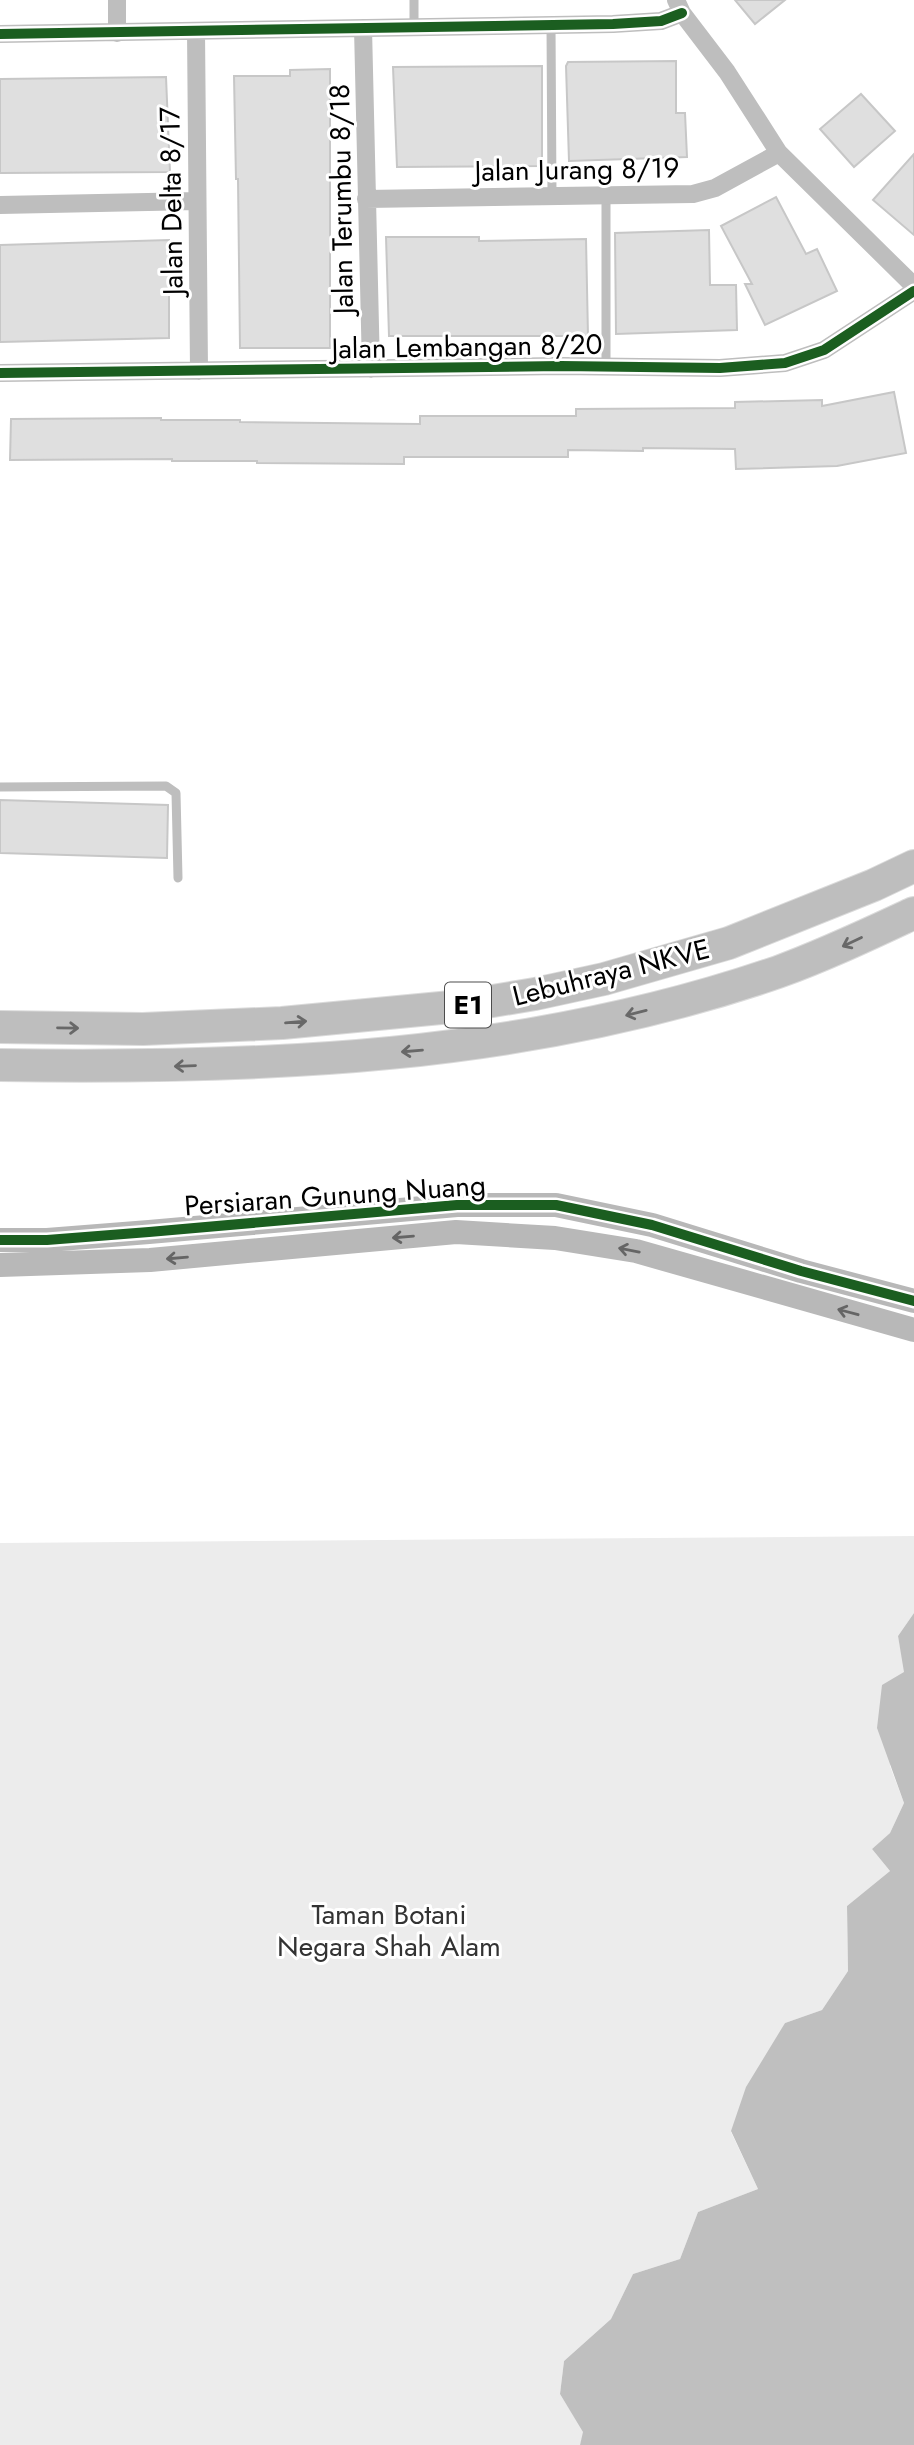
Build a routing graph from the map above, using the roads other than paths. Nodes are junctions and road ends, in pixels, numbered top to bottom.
1 (117, 0) edge
2 (414, 0) edge
3 (679, 6) edge
4 (551, 25) junction
5 (414, 27) junction
6 (363, 28) junction
7 (196, 31) junction
8 (117, 33) junction
9 (0, 34) edge
10 (779, 153) junction
11 (606, 195) junction
12 (552, 196) junction
13 (366, 199) junction
14 (197, 201) junction
15 (0, 205) edge
16 (914, 289) edge
17 (606, 367) junction
18 (371, 369) junction
19 (199, 371) junction
20 (0, 373) edge
21 (0, 787) edge
22 (914, 842) edge
23 (914, 866) edge
24 (178, 878) dead end
25 (914, 913) edge
26 (729, 943) junction
27 (0, 1027) edge
28 (0, 1066) edge
29 (0, 1240) edge
30 (0, 1265) edge
31 (914, 1301) edge
32 (914, 1330) edge

1 - 8 street
2 - 5 lane
3 - 4 street
3 - 10 street
4 - 5 street
4 - 12 lane
5 - 6 street
6 - 7 street
6 - 13 street, Jalan Terumbu 8/18
7 - 8 street
7 - 14 street, Jalan Delta 8/17
8 - 9 street
10 - 11 street, Jalan Jurang 8/19
10 - 16 street
11 - 12 street, Jalan Jurang 8/19
11 - 17 lane
12 - 13 street, Jalan Jurang 8/19
13 - 18 street, Jalan Terumbu 8/18
14 - 15 street
14 - 19 street, Jalan Delta 8/17
16 - 17 street, Jalan Lembangan 8/20
17 - 18 street, Jalan Lembangan 8/20
18 - 19 street, Jalan Lembangan 8/20
19 - 20 street, Jalan Lembangan 8/20
21 - 24 lane
22 - 26 highway
23 - 26 highway, Lebuhraya NKVE / E1
25 -> 28 highway, Lebuhraya NKVE / E1
27 -> 26 highway, Lebuhraya NKVE / E1
29 - 31 street, Persiaran Gunung Nuang
32 -> 30 street, Persiaran Gunung Nuang

